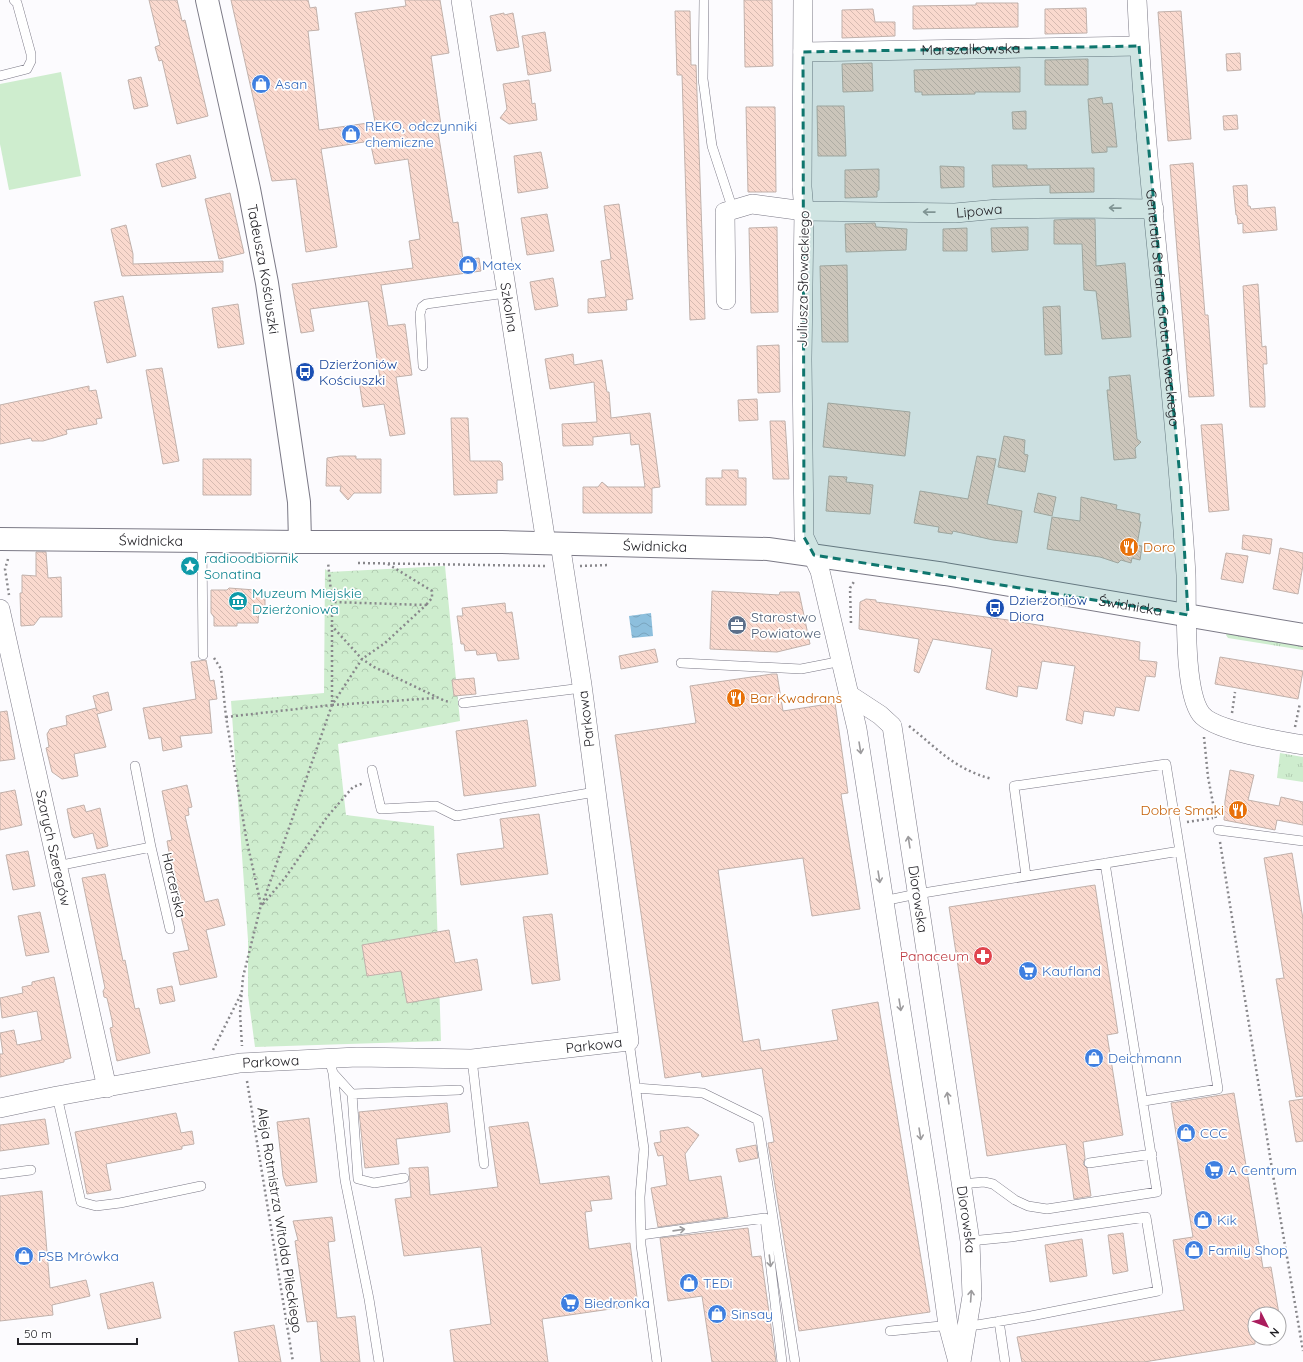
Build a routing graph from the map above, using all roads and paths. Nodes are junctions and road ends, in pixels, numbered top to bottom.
1 (14, 0) edge
2 (208, 0) edge
3 (460, 0) edge
4 (704, 0) edge
5 (803, 0) edge
6 (1137, 0) edge
7 (1139, 46) junction
8 (803, 52) junction
9 (0, 76) edge
10 (1154, 208) junction
11 (733, 210) junction
12 (804, 210) junction
13 (506, 294) junction
14 (726, 300) dead end
15 (422, 366) dead end
16 (0, 539) edge
17 (202, 542) junction
18 (300, 542) junction
19 (553, 543) junction
20 (814, 555) junction
21 (328, 562) dead end
22 (387, 563) dead end
23 (503, 565) dead end
24 (550, 566) dead end
25 (332, 602) junction
26 (426, 605) junction
27 (0, 609) edge
28 (1188, 615) junction
29 (330, 624) junction
30 (1303, 634) edge
31 (203, 655) joint
32 (362, 659) junction
33 (842, 661) junction
34 (682, 663) dead end
35 (582, 688) junction
36 (851, 696) junction
37 (437, 698) junction
38 (463, 703) joint
39 (1300, 703) dead end
40 (332, 705) junction
41 (1201, 714) junction
42 (880, 715) junction
43 (226, 718) junction
44 (906, 724) dead end
45 (857, 729) junction
46 (1298, 739) edge
47 (135, 766) dead end
48 (372, 770) dead end
49 (992, 779) dead end
50 (374, 780) junction
51 (595, 792) junction
52 (1216, 817) junction
53 (1176, 824) junction
54 (1218, 830) junction
55 (1303, 841) edge
56 (151, 847) junction
57 (1180, 850) junction
58 (1105, 862) junction
59 (57, 866) junction
60 (1026, 876) junction
61 (917, 894) junction
62 (883, 901) junction
63 (261, 906) junction
64 (170, 929) dead end
65 (242, 992) junction
66 (629, 1041) junction
67 (242, 1047) dead end
68 (212, 1051) dead end
69 (472, 1059) junction
70 (331, 1066) junction
71 (247, 1081) dead end
72 (107, 1088) junction
73 (636, 1088) junction
74 (459, 1090) dead end
75 (352, 1094) junction
76 (57, 1096) junction
77 (1144, 1101) junction
78 (0, 1108) edge
79 (1152, 1154) junction
80 (1088, 1163) dead end
81 (484, 1164) dead end
82 (31, 1170) dead end
83 (0, 1174) edge
84 (404, 1178) dead end
85 (961, 1184) junction
86 (201, 1186) dead end
87 (641, 1235) junction
88 (970, 1241) junction
89 (999, 1321) junction
90 (948, 1325) junction
91 (967, 1325) junction
92 (890, 1331) dead end
93 (1303, 1351) edge
94 (293, 1362) edge
95 (379, 1362) edge
96 (658, 1362) edge
97 (782, 1362) edge
98 (795, 1362) edge
99 (960, 1362) edge
100 (1005, 1362) edge

1 - 9 lane
2 - 18 street, Tadeusza Kościuszki
3 - 13 street, Szkolna
4 - 11 lane
5 - 8 street, Juliusza Słowackiego
6 - 7 street, Generała Stefana Grota-Roweckiego
7 - 8 street, Marszałkowska
7 - 10 street, Generała Stefana Grota-Roweckiego
8 - 12 street, Juliusza Słowackiego
10 -> 12 street, Lipowa
10 - 28 street, Generała Stefana Grota-Roweckiego
11 - 12 street, Lipowa
11 - 14 street
12 - 20 street, Juliusza Słowackiego
13 - 15 lane
13 - 19 street, Szkolna
16 - 17 street, Świdnicka
17 - 18 street, Świdnicka
17 - 31 lane
18 - 19 street, Świdnicka
19 - 20 street, Świdnicka
19 - 35 street, Parkowa
20 - 28 street, Świdnicka
20 - 33 street
21 - 25 path
22 - 26 path
23 - 24 path
25 - 26 path
25 - 29 path
26 - 32 path
27 - 59 street, Szarych Szeregów
28 - 30 street, Świdnicka
28 - 41 street, Generała Stefana Grota-Roweckiego
29 - 32 path
29 - 40 path
31 - 43 path
32 - 37 path
32 - 40 path
33 - 34 lane
33 - 36 street
35 - 38 lane
35 - 51 street, Parkowa
36 - 42 street, Diorowska
36 - 45 street
37 - 38 path
37 - 40 path
39 - 46 path
40 - 43 path
40 - 63 path
41 - 46 street
41 - 52 path
42 - 45 street
61 -> 42 street, Diorowska
43 - 63 path
44 - 49 path
45 -> 62 street
47 - 56 lane, Harcerska
48 - 50 lane
50 - 51 lane
50 - 63 path
51 - 66 street, Parkowa
52 - 53 path
52 - 54 path
53 - 57 lane
53 - 60 lane
54 - 55 lane
54 - 93 path
56 - 59 lane, Harcerska
56 - 64 lane, Harcerska
57 - 58 lane
57 - 77 lane
58 - 60 lane
58 - 77 lane
59 - 72 street, Szarych Szeregów
60 - 61 lane
61 - 62 lane
85 -> 61 street, Diorowska
62 -> 90 street
63 - 65 path
65 - 67 path
65 - 68 path
66 - 69 street, Parkowa
66 - 73 lane
69 - 70 street, Parkowa
69 - 81 lane
70 - 72 street, Parkowa
70 - 75 lane
70 - 95 lane
71 - 94 path, Aleja Rotmistrza Witolda Pileckiego
72 - 76 street, Parkowa
73 - 87 lane
73 - 98 lane
74 - 75 lane
75 - 84 lane
76 - 78 street, Parkowa
76 - 86 lane
77 - 79 lane
79 - 80 lane
79 - 85 lane
82 - 83 lane
85 - 88 street, Diorowska
87 - 96 lane
87 -> 97 lane
88 - 89 lane
91 -> 88 street, Diorowska
89 - 91 lane
89 - 100 lane
90 - 91 lane
90 - 92 lane
90 - 99 street
91 - 99 street, Diorowska

